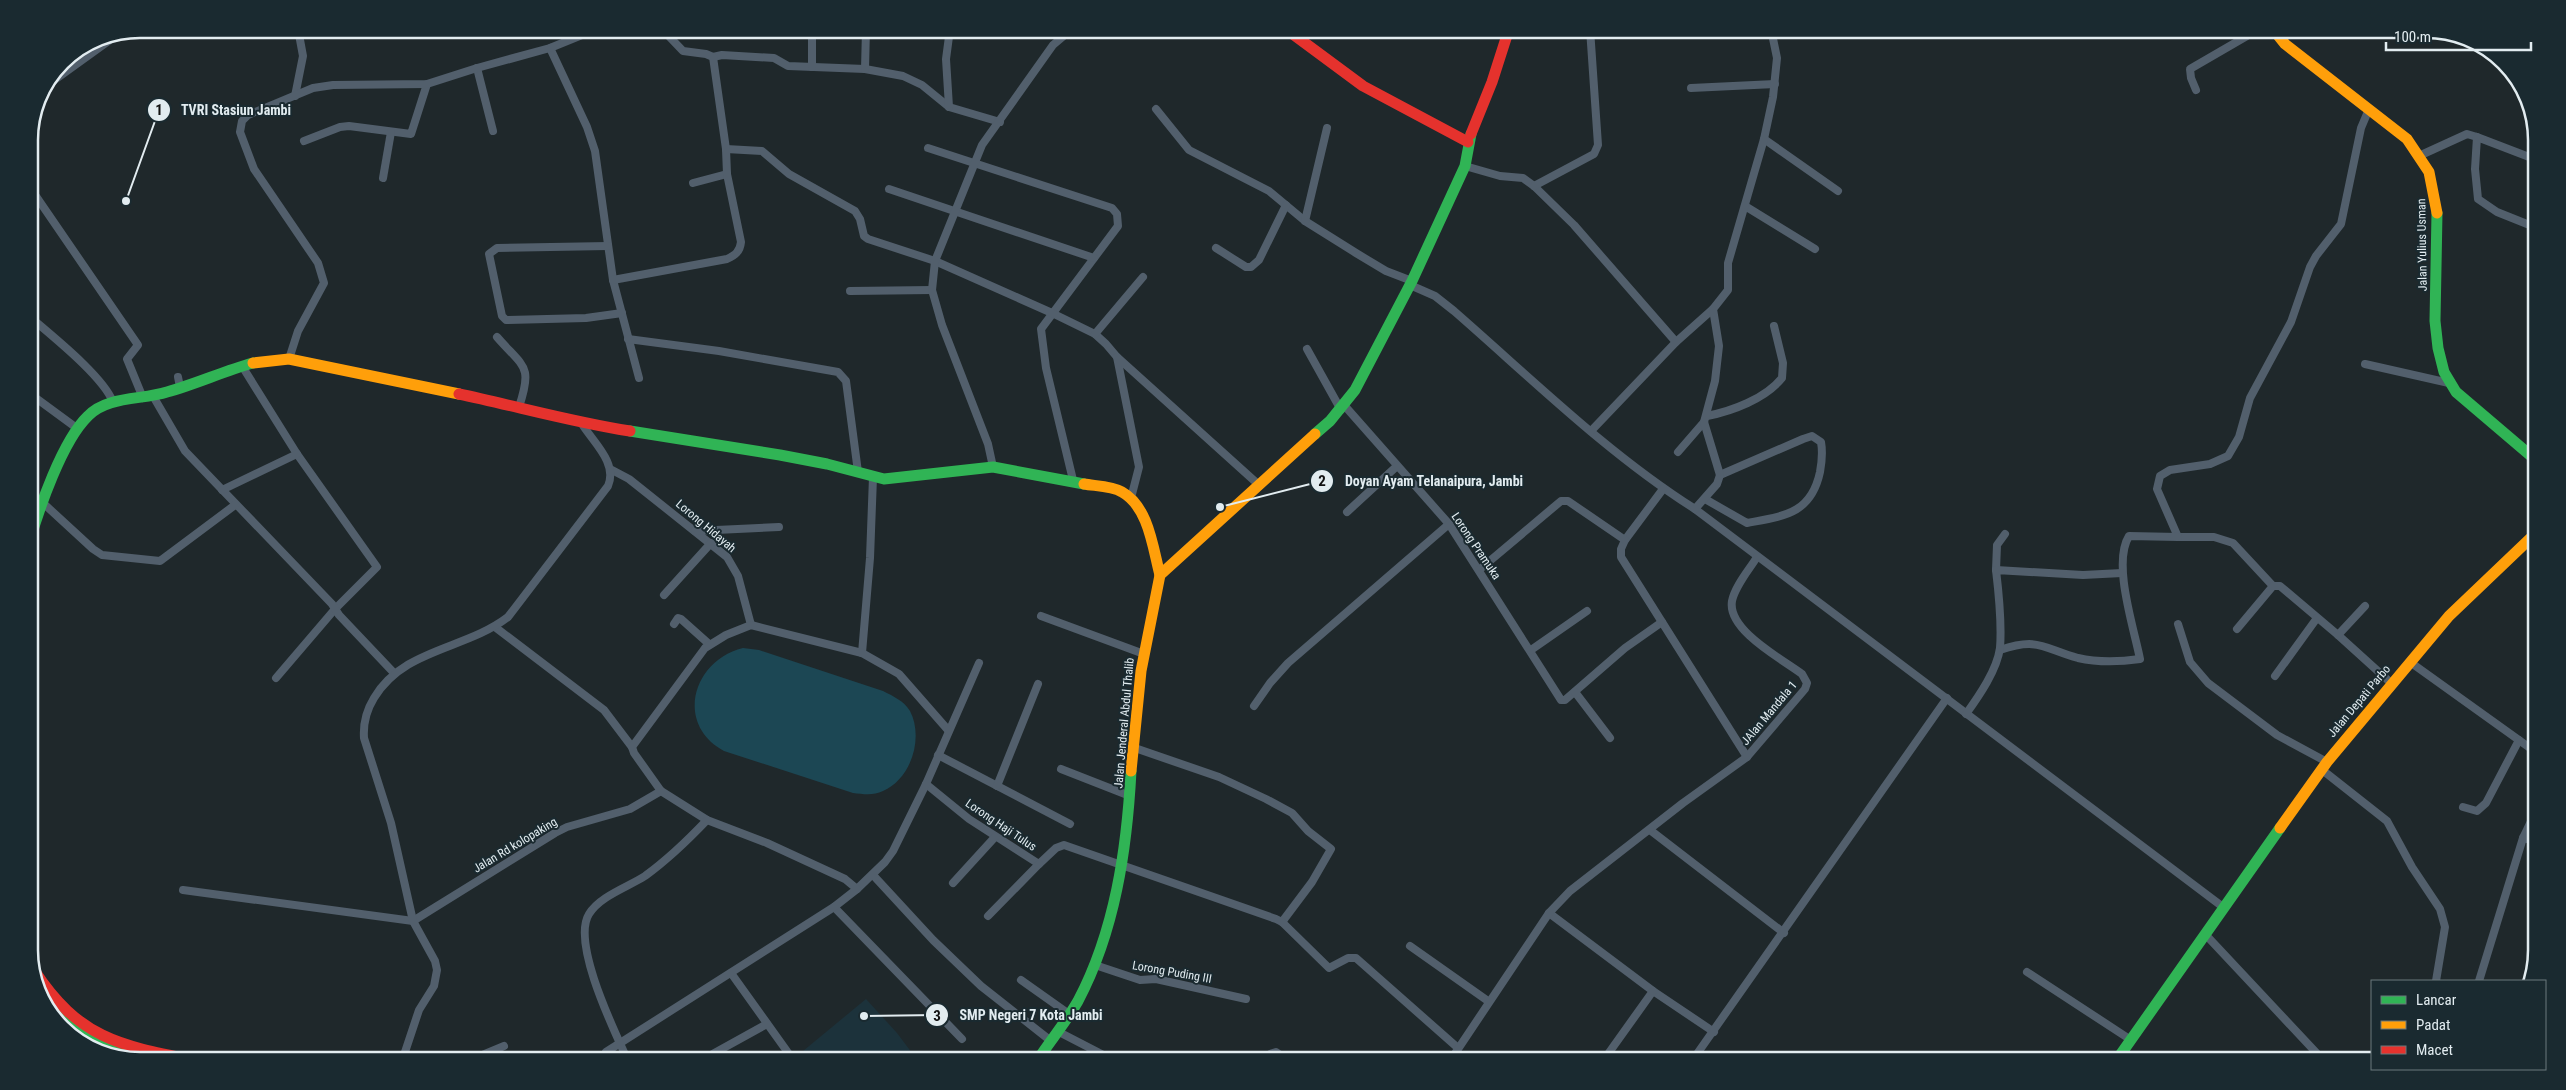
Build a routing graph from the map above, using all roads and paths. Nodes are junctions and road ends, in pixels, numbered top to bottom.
1 (300, 38) edge
2 (575, 38) edge
3 (671, 38) edge
4 (812, 38) edge
5 (866, 38) edge
6 (949, 38) edge
7 (1061, 38) edge
8 (1298, 38) edge
9 (1506, 38) edge
10 (1591, 38) edge
11 (1773, 38) edge
12 (2243, 38) edge
13 (2280, 38) edge
14 (106, 43) edge
15 (550, 48) junction
16 (713, 57) junction
17 (812, 67) junction
18 (477, 68) junction
19 (865, 69) junction
20 (57, 78) edge
21 (427, 84) junction
22 (1775, 84) junction
23 (1691, 88) dead end
24 (2196, 90) dead end
25 (295, 96) junction
26 (949, 107) junction
27 (2369, 109) junction
28 (1156, 110) dead end
29 (1000, 122) junction
30 (1327, 128) dead end
31 (493, 131) dead end
32 (391, 132) junction
33 (2477, 137) junction
34 (1764, 139) junction
35 (304, 141) dead end
36 (1468, 142) junction
37 (928, 148) dead end
38 (726, 149) junction
39 (2421, 155) junction
40 (2528, 157) edge
41 (974, 163) junction
42 (1465, 166) junction
43 (727, 174) junction
44 (383, 178) dead end
45 (693, 182) dead end
46 (1534, 186) junction
47 (889, 189) dead end
48 (1838, 191) dead end
49 (38, 199) edge
50 (1286, 205) junction
51 (1745, 206) junction
52 (955, 210) junction
53 (1305, 221) junction
54 (2528, 224) edge
55 (608, 246) junction
56 (1216, 248) dead end
57 (1815, 249) dead end
58 (1094, 258) junction
59 (935, 261) junction
60 (1142, 277) dead end
61 (613, 280) junction
62 (1411, 283) junction
63 (932, 290) junction
64 (850, 291) dead end
65 (1713, 309) junction
66 (622, 313) junction
67 (1052, 313) junction
68 (38, 324) edge
69 (1774, 326) dead end
70 (1095, 334) junction
71 (497, 337) dead end
72 (628, 339) junction
73 (1676, 342) junction
74 (1307, 349) dead end
75 (1117, 357) junction
76 (289, 359) junction
77 (2365, 364) dead end
78 (242, 366) junction
79 (639, 378) dead end
80 (2449, 383) junction
81 (148, 397) junction
82 (38, 399) edge
83 (113, 402) junction
84 (519, 407) junction
85 (1342, 408) junction
86 (1705, 419) junction
87 (582, 424) junction
88 (78, 428) junction
89 (1591, 431) junction
90 (1678, 452) dead end
91 (297, 454) junction
92 (2528, 454) edge
93 (993, 466) junction
94 (1397, 466) junction
95 (612, 470) junction
96 (858, 472) junction
97 (1720, 475) junction
98 (873, 477) junction
99 (1073, 480) junction
100 (1260, 485) junction
101 (1663, 489) junction
102 (222, 490) junction
103 (1131, 498) junction
104 (1705, 499) junction
105 (43, 503) junction
106 (235, 505) junction
107 (1695, 509) junction
108 (1346, 512) dead end
109 (38, 518) edge
110 (1449, 524) junction
111 (779, 527) dead end
112 (696, 531) junction
113 (2005, 534) dead end
114 (2178, 537) junction
115 (1625, 540) junction
116 (2528, 541) edge
117 (711, 543) junction
118 (1758, 557) junction
119 (1479, 570) junction
120 (1996, 570) junction
121 (2122, 573) junction
122 (1160, 575) junction
123 (2273, 586) junction
124 (664, 595) dead end
125 (2365, 606) dead end
126 (335, 609) junction
127 (1587, 611) dead end
128 (1041, 616) dead end
129 (2317, 618) junction
130 (1662, 622) junction
131 (674, 624) dead end
132 (2178, 624) dead end
133 (751, 625) junction
134 (495, 627) junction
135 (2237, 630) dead end
136 (2338, 635) junction
137 (709, 644) junction
138 (1530, 650) junction
139 (2000, 650) junction
140 (862, 653) junction
141 (1144, 654) junction
142 (2410, 662) junction
143 (979, 663) dead end
144 (394, 673) junction
145 (2275, 676) dead end
146 (276, 678) dead end
147 (2392, 683) junction
148 (1038, 684) dead end
149 (1575, 692) junction
150 (1947, 698) junction
151 (1254, 706) dead end
152 (1966, 714) junction
153 (948, 730) junction
154 (1610, 738) dead end
155 (2519, 740) junction
156 (2528, 746) edge
157 (632, 747) junction
158 (1132, 747) junction
159 (938, 755) junction
160 (1747, 757) junction
161 (2324, 765) junction
162 (1061, 769) dead end
163 (926, 784) junction
164 (997, 786) junction
165 (662, 792) junction
166 (1130, 796) junction
167 (2462, 807) dead end
168 (707, 820) junction
169 (1070, 824) dead end
170 (2528, 828) edge
171 (1650, 830) junction
172 (995, 837) junction
173 (2523, 838) junction
174 (2528, 839) edge
175 (1039, 864) junction
176 (1122, 867) junction
177 (873, 875) junction
178 (953, 883) dead end
179 (857, 889) junction
180 (183, 890) dead end
181 (834, 907) junction
182 (2223, 907) junction
183 (1549, 913) junction
184 (988, 916) dead end
185 (413, 921) junction
186 (1282, 922) junction
187 (1784, 933) junction
188 (2205, 934) junction
189 (1410, 946) dead end
190 (1095, 965) junction
191 (2027, 972) dead end
192 (731, 973) junction
193 (1021, 980) dead end
194 (2436, 980) edge
195 (2479, 980) edge
196 (42, 981) edge
197 (1653, 991) junction
198 (1246, 999) dead end
199 (1488, 1001) junction
200 (1069, 1014) junction
201 (63, 1018) edge
202 (767, 1024) junction
203 (72, 1027) edge
204 (73, 1028) edge
205 (1714, 1032) junction
206 (1054, 1036) junction
207 (962, 1039) dead end
208 (2131, 1040) junction
209 (620, 1044) junction
210 (103, 1046) edge
211 (504, 1046) dead end
212 (1458, 1048) junction
213 (157, 1052) edge
214 (405, 1052) edge
215 (490, 1052) edge
216 (606, 1052) dead end
217 (624, 1052) edge
218 (716, 1052) edge
219 (787, 1052) edge
220 (1042, 1052) edge
221 (1093, 1052) edge
222 (1456, 1052) edge
223 (1609, 1052) edge
224 (1699, 1052) edge
225 (2122, 1052) edge
226 (2316, 1052) edge

1 - 25 street
2 - 15 street
3 - 16 street
4 - 17 street
5 - 19 street
6 - 26 street
7 - 29 street
8 - 36 street
9 - 36 street
10 - 46 street
11 - 22 street
12 - 24 street
13 - 27 street, Jalan Yulius Usman
14 - 20 street
15 - 18 street
15 - 55 street
16 - 17 street
16 - 38 street
17 - 19 street
18 - 21 street
18 - 31 street
19 - 26 street
21 - 25 street
21 - 32 street
22 - 23 street
22 - 34 street
25 - 76 street
26 - 29 street
27 - 39 street, Jalan Yulius Usman
27 - 114 street
28 - 50 street
29 - 41 street
30 - 53 street
32 - 35 street
32 - 44 street
33 - 39 street
33 - 40 street
33 - 54 street
34 - 48 street
34 - 51 street
36 - 42 street
37 - 41 street
38 - 43 street
38 - 59 street
39 - 80 street, Jalan Yulius Usman
41 - 52 street
41 - 58 street
42 - 46 street
42 - 62 street
43 - 45 street
43 - 61 street
46 - 73 street
47 - 52 street
49 - 81 street
50 - 53 street
50 - 56 street
51 - 57 street
51 - 65 street
52 - 58 street
52 - 59 street
53 - 62 street
55 - 61 street
55 - 66 street
58 - 67 street
59 - 63 street
59 - 67 street
60 - 70 street
61 - 66 street
62 - 85 street
62 - 89 street
63 - 64 street
63 - 93 street
65 - 73 street
65 - 86 street
66 - 72 street
67 - 70 street
67 - 99 street
68 - 83 street
69 - 86 street
70 - 75 street
71 - 84 street
72 - 79 street
72 - 96 street
73 - 89 street
74 - 85 street, Lorong Pramuka
75 - 100 street
75 - 103 street
76 - 78 street
76 - 84 street
77 - 80 street
78 - 81 street
78 - 91 street
80 - 92 street, Jalan Yulius Usman
81 - 83 street
81 - 102 street
82 - 88 street
83 - 88 street
84 - 87 street
85 - 94 street, Lorong Pramuka
85 - 100 street
86 - 90 street
86 - 97 street
87 - 95 street
87 - 96 street
88 - 105 street
89 - 101 street
91 - 102 street
91 - 126 street
93 - 98 street
93 - 99 street
94 - 108 street
94 - 110 street, Lorong Pramuka
95 - 112 street, Lorong Hidayah
95 - 134 street
96 - 98 street
97 - 104 street
97 - 104 street
98 - 140 street
99 - 103 street
100 - 122 street
101 - 107 street
101 - 115 street
102 - 106 street
103 - 122 street
104 - 107 street
105 - 106 street
105 - 109 street
106 - 126 street
107 - 118 street
110 - 119 street, Lorong Pramuka
110 - 151 street
111 - 112 street
112 - 117 street, Lorong Hidayah
113 - 120 street
114 - 121 street
114 - 123 street
115 - 119 street
115 - 130 street
116 - 142 street, Jalan Depati Parbo
117 - 124 street
117 - 133 street, Lorong Hidayah
118 - 150 street
118 - 160 street, JAlan Mandala 1
119 - 138 street, Lorong Pramuka
120 - 121 street
120 - 139 street
121 - 139 street
122 - 141 street, Jalan Jenderal Abdul Thalib
123 - 129 street
123 - 135 street
125 - 136 street
126 - 144 street
126 - 146 street
127 - 138 street
128 - 141 street
129 - 136 street
129 - 145 street
130 - 149 street
130 - 160 street
131 - 137 street
132 - 161 street
133 - 137 street
133 - 140 street
134 - 144 street
134 - 157 street
136 - 147 street
137 - 157 street
138 - 149 street, Lorong Pramuka
139 - 152 street
140 - 153 street
141 - 158 street, Jalan Jenderal Abdul Thalib
142 - 147 street, Jalan Depati Parbo
142 - 155 street
143 - 153 street
144 - 185 street
147 - 161 street, Jalan Depati Parbo
148 - 164 street
149 - 154 street
150 - 152 street
150 - 187 street
152 - 182 street
153 - 159 street
155 - 156 street
155 - 167 street
157 - 165 street
158 - 166 street, Jalan Jenderal Abdul Thalib
158 - 186 street
159 - 163 street
159 - 164 street
160 - 171 street, JAlan Mandala 1
161 - 182 street, Jalan Depati Parbo
161 - 194 street
162 - 166 street
163 - 172 street, Lorong Haji Tulus
163 - 177 street
164 - 169 street
165 - 168 street
165 - 185 street, Jalan Rd kolopaking
166 - 176 street, Jalan Jenderal Abdul Thalib
168 - 179 street
168 - 209 street
170 - 173 street
171 - 183 street, JAlan Mandala 1
171 - 187 street
172 - 175 street, Lorong Haji Tulus
172 - 178 street
173 - 174 street
173 - 195 street
175 - 176 street, Lorong Haji Tulus
175 - 184 street
176 - 186 street
176 - 190 street, Jalan Jenderal Abdul Thalib
177 - 179 street
177 - 206 street
179 - 181 street
180 - 185 street
181 - 192 street
181 - 207 street
182 - 188 street, Jalan Depati Parbo
183 - 197 street
183 - 199 street, JAlan Mandala 1
185 - 214 street
186 - 212 street
187 - 205 street
188 - 208 street, Jalan Depati Parbo
188 - 226 street
189 - 199 street
190 - 198 street, Lorong Puding III
190 - 200 street, Jalan Jenderal Abdul Thalib
191 - 208 street
192 - 202 street
192 - 209 street
193 - 200 street
196 - 213 street
197 - 205 street
197 - 223 street
199 - 212 street, JAlan Mandala 1
200 - 206 street, Jalan Jenderal Abdul Thalib
201 - 203 street
202 - 218 street
202 - 219 street
204 - 210 street
205 - 224 street
206 - 220 street, Jalan Jenderal Abdul Thalib
206 - 221 street
208 - 225 street, Jalan Depati Parbo
209 - 216 street
209 - 217 street
211 - 215 street
212 - 222 street, JAlan Mandala 1

